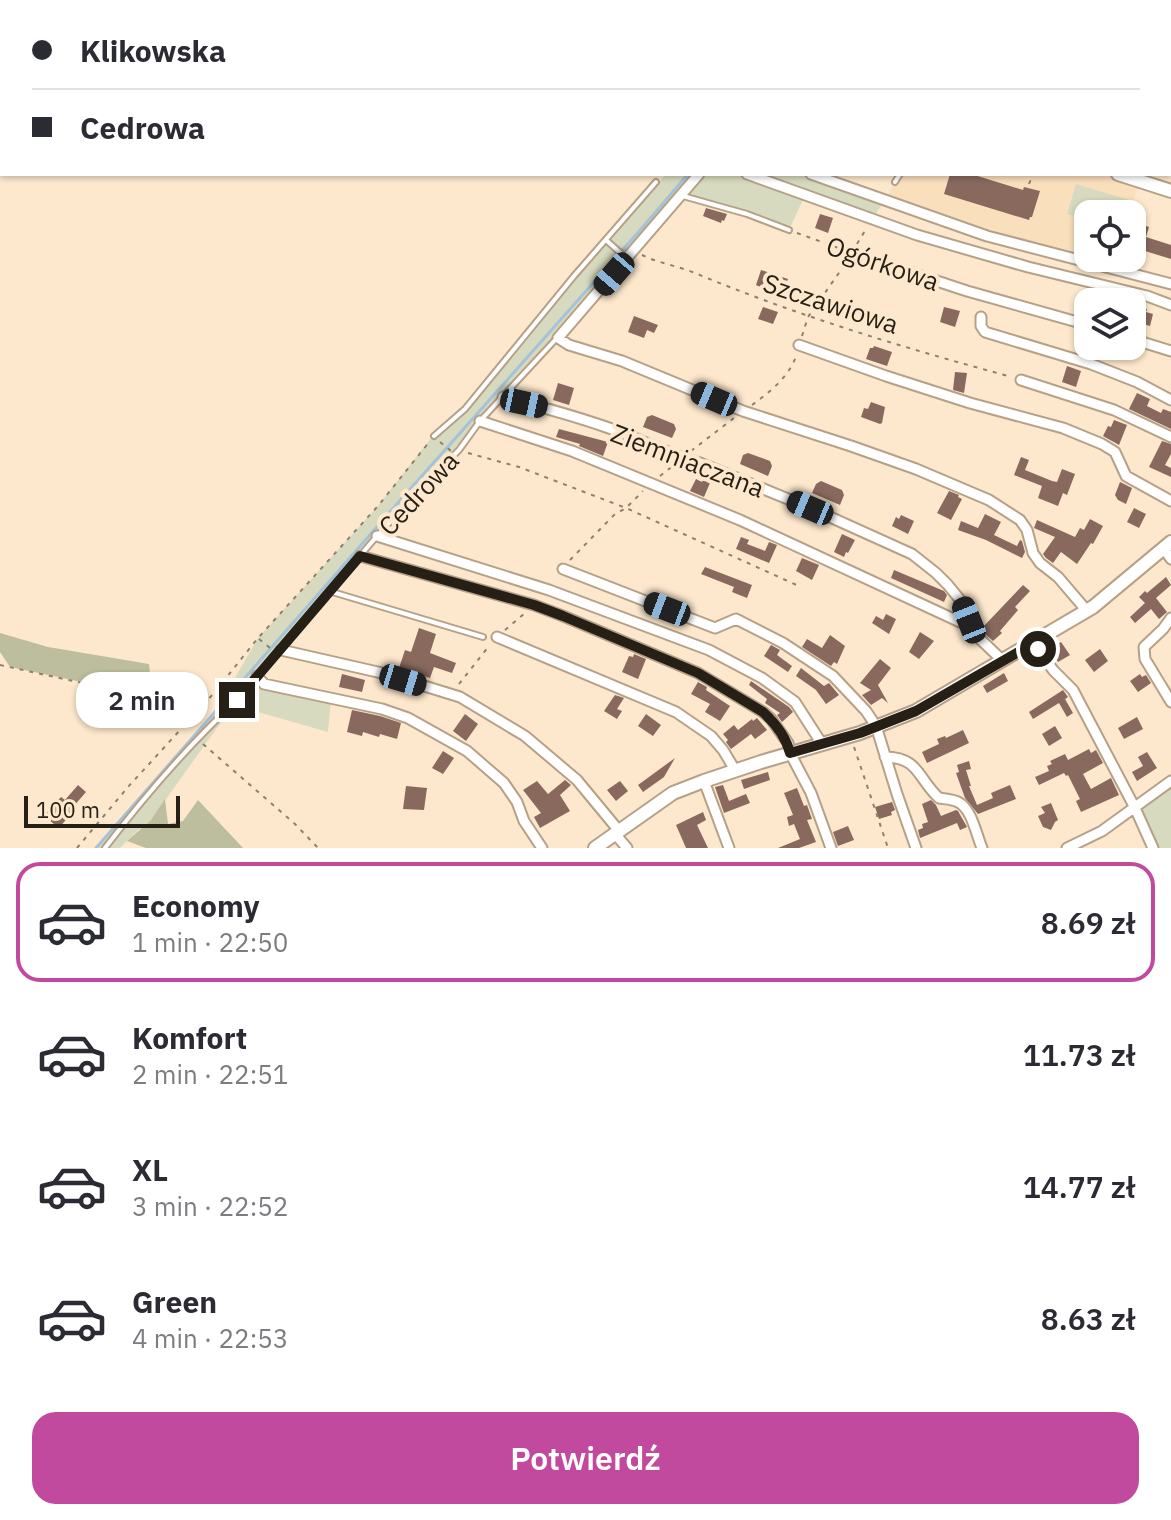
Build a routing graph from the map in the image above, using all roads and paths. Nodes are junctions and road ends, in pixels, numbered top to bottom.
1 (697, 176) edge
2 (753, 176) edge
3 (817, 176) edge
4 (899, 176) edge
5 (1031, 176) edge
6 (1124, 176) edge
7 (656, 182) dead end
8 (895, 182) dead end
9 (1029, 184) dead end
10 (1171, 191) edge
11 (680, 195) junction
12 (789, 230) joint
13 (606, 240) junction
14 (637, 247) junction
15 (852, 253) joint
16 (627, 259) junction
17 (1171, 284) edge
18 (1171, 305) edge
19 (981, 317) dead end
20 (1074, 321) edge
21 (558, 338) junction
22 (1146, 343) edge
23 (799, 345) dead end
24 (1171, 351) edge
25 (1021, 380) joint
26 (503, 397) junction
27 (1171, 400) edge
28 (480, 421) junction
29 (434, 436) junction
30 (1171, 437) edge
31 (457, 452) junction
32 (1171, 501) edge
33 (377, 536) junction
34 (1169, 550) edge
35 (360, 556) junction
36 (563, 569) dead end
37 (801, 587) dead end
38 (329, 591) junction
39 (1087, 611) junction
40 (1171, 618) edge
41 (973, 628) junction
42 (483, 637) dead end
43 (497, 637) dead end
44 (258, 638) junction
45 (1034, 643) junction
46 (279, 652) junction
47 (1003, 661) junction
48 (0, 665) edge
49 (257, 676) junction
50 (1171, 702) edge
51 (197, 712) junction
52 (876, 726) junction
53 (851, 735) junction
54 (198, 740) junction
55 (822, 744) junction
56 (790, 753) junction
57 (885, 757) junction
58 (735, 770) junction
59 (704, 781) junction
60 (1171, 781) edge
61 (1135, 808) junction
62 (618, 834) junction
63 (77, 848) edge
64 (105, 848) edge
65 (318, 848) edge
66 (542, 848) edge
67 (595, 848) edge
68 (627, 848) edge
69 (729, 848) edge
70 (831, 848) edge
71 (888, 848) edge
72 (916, 848) edge
73 (982, 848) edge
74 (1067, 848) edge
75 (1153, 848) edge

1 - 11 street, Cedrowa
2 - 18 street
3 - 17 street
4 - 8 lane
5 - 9 path
6 - 10 street
7 - 13 lane
11 - 12 lane
11 - 14 street, Cedrowa
12 - 15 path, Ogórkowa
13 - 16 lane
13 - 29 lane
14 - 16 street, Cedrowa
14 - 25 path, Szczawiowa
15 - 20 street, Ogórkowa
16 - 21 street, Cedrowa
19 - 27 street
21 - 26 lane, Cedrowa
21 - 39 street
22 - 24 street
23 - 32 street
25 - 30 street
26 - 28 lane, Cedrowa
26 - 41 street, Ziemniaczana
28 - 31 lane, Cedrowa
28 - 41 street, Ziemniaczana
29 - 31 path
29 - 44 path
31 - 33 lane, Cedrowa
31 - 37 path
33 - 35 lane, Cedrowa
33 - 55 street
34 - 39 street
35 - 38 lane, Cedrowa
35 - 56 street
36 - 52 street
38 - 42 lane
38 - 46 lane, Cedrowa
39 - 45 street
40 - 50 street
41 - 47 street, Ziemniaczana
43 - 58 street
44 - 46 path
44 - 51 path
45 - 47 street
45 - 61 street
46 - 49 lane, Cedrowa
46 - 62 street
47 - 52 street
48 - 51 path
49 - 54 lane, Cedrowa
49 - 66 street
51 - 63 path
52 - 53 street
52 - 57 street
53 - 55 street
53 - 71 path
54 - 64 lane, Cedrowa
54 - 65 path
55 - 56 street
56 - 58 street
56 - 70 street
57 - 72 street
57 - 73 street
58 - 59 street
59 - 62 street
59 - 69 street
60 - 61 street
61 - 74 street
61 - 75 street
62 - 67 street
62 - 68 street

